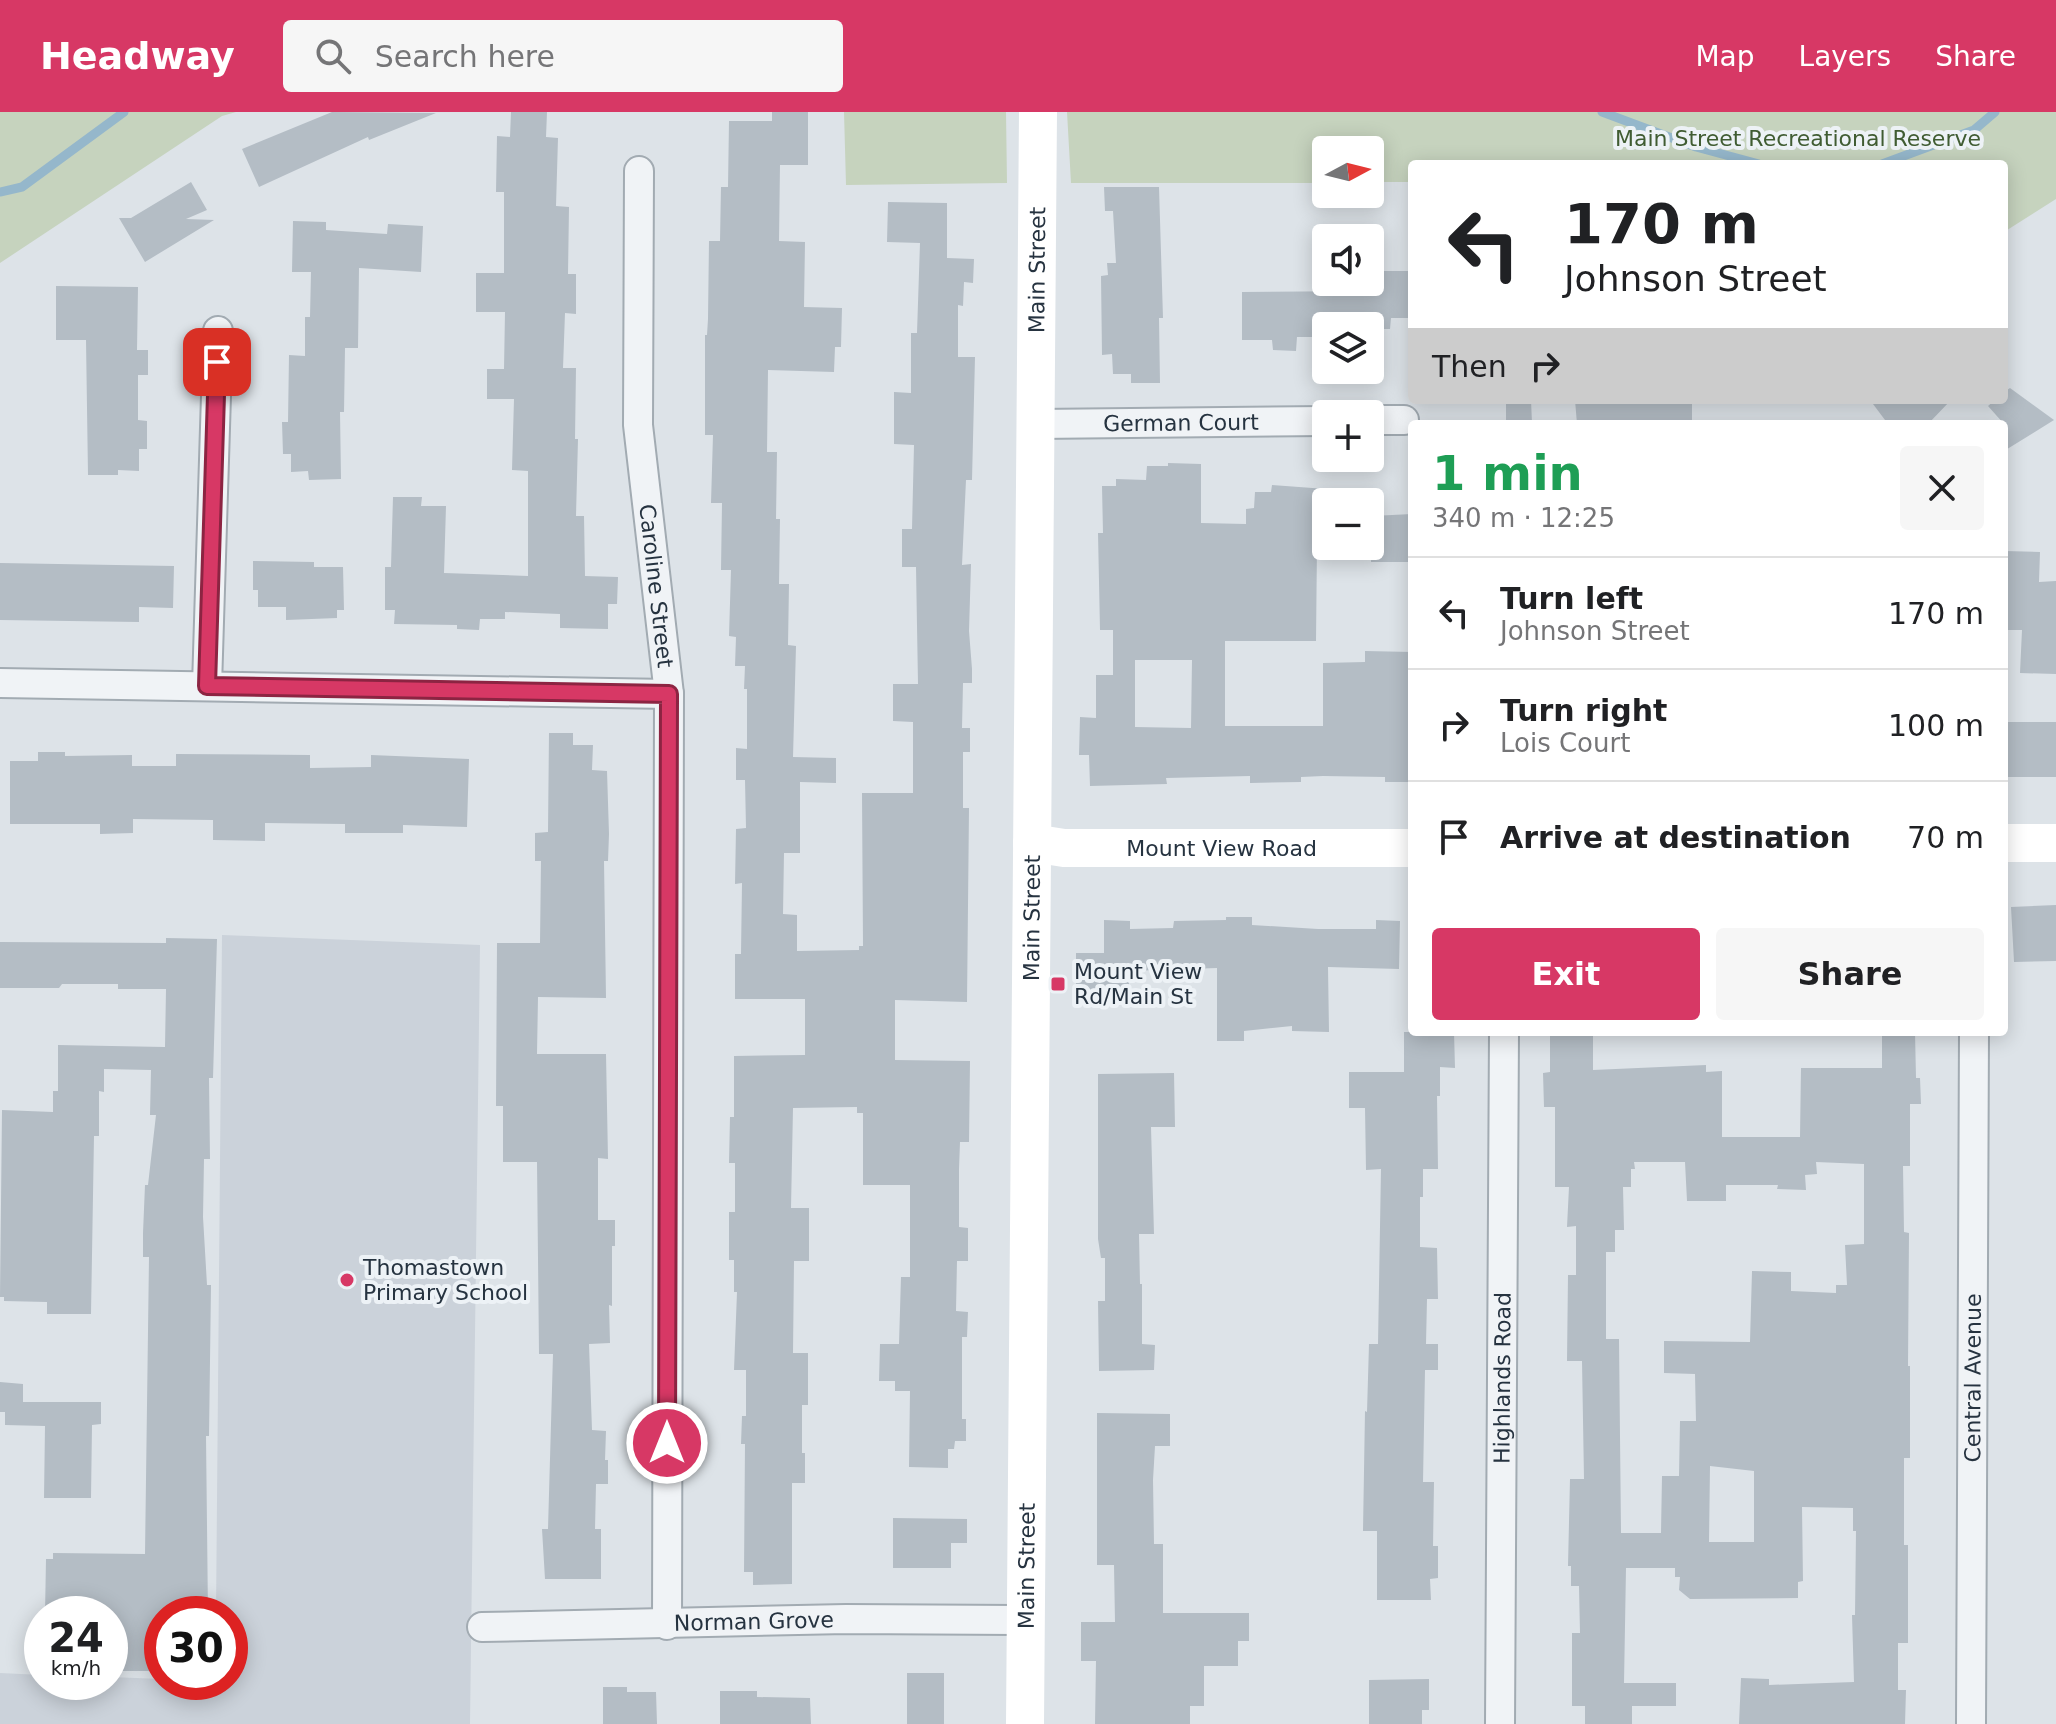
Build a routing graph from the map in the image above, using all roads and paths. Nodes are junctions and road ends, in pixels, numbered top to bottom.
1 (1038, 127) edge
2 (639, 171) dead end
3 (218, 331) dead end
4 (1384, 420) edge
5 (1404, 420) dead end
6 (1312, 421) edge
7 (1037, 424) junction
8 (0, 683) edge
9 (207, 686) junction
10 (669, 694) junction
11 (1032, 843) junction
12 (2008, 843) edge
13 (2056, 843) edge
14 (1408, 848) edge
15 (1504, 1036) edge
16 (1974, 1036) edge
17 (1025, 1620) junction
18 (667, 1625) junction
19 (482, 1627) dead end
20 (1025, 1724) edge
21 (1500, 1724) edge
22 (1971, 1724) edge

1 - 7 street, Main Street
2 - 10 street, Caroline Street
3 - 9 street
4 - 5 street
6 - 7 street, German Court
7 - 11 street, Main Street
8 - 9 street
9 - 10 street
10 - 18 street, Caroline Street
11 - 14 street, Mount View Road
11 - 17 street, Main Street
12 - 13 street
15 - 21 street, Highlands Road
16 - 22 street, Central Avenue
17 - 18 street, Norman Grove
17 - 20 street, Main Street
18 - 19 street, Norman Grove

